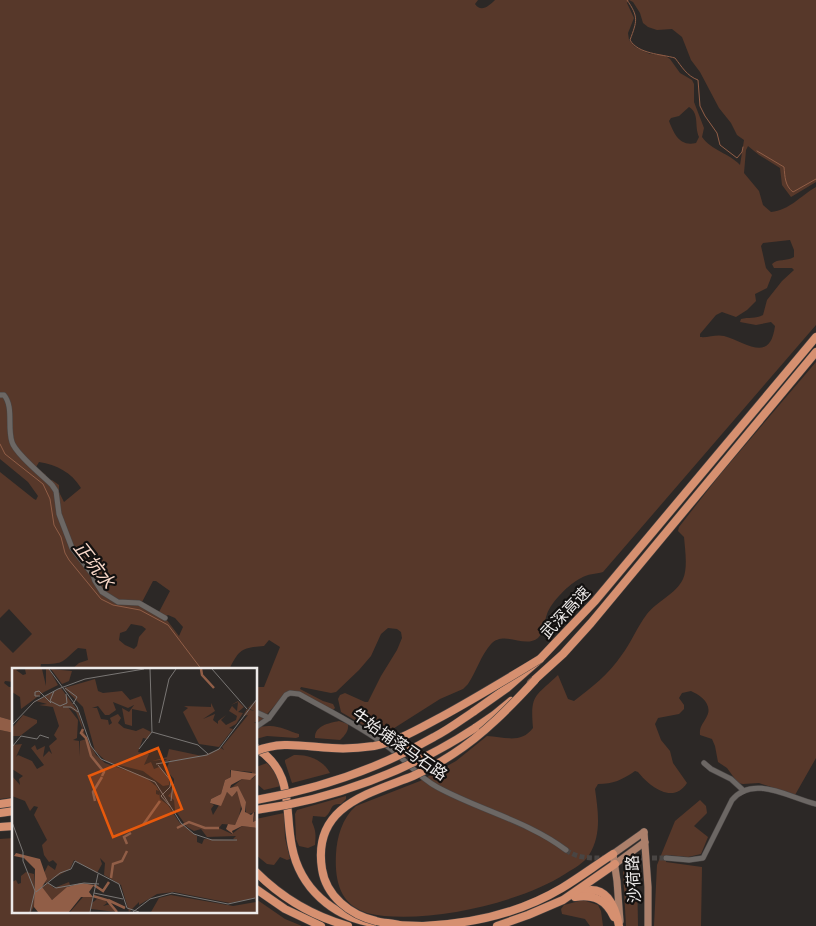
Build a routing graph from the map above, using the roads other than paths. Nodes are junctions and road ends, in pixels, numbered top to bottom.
1 (816, 337) edge
2 (816, 352) edge
3 (0, 395) edge
4 (165, 618) dead end
5 (540, 659) junction
6 (535, 680) junction
7 (258, 713) edge
8 (269, 718) junction
9 (258, 726) edge
10 (258, 749) edge
11 (258, 750) edge
12 (704, 763) dead end
13 (744, 790) junction
14 (258, 800) edge
15 (816, 804) edge
16 (258, 810) edge
17 (644, 842) junction
18 (566, 850) tunnel mouth
19 (613, 854) junction
20 (666, 858) tunnel mouth
21 (615, 864) junction
22 (258, 874) edge
23 (258, 891) edge
24 (566, 898) junction
25 (398, 925) edge
26 (322, 926) edge
27 (348, 926) edge
28 (423, 926) edge
29 (496, 926) edge
30 (619, 926) edge
31 (648, 926) edge

1 - 5 highway, 武深高速
2 - 6 highway, 武深高速
3 - 4 street
5 - 10 highway, bridge
5 - 14 highway, 武深高速, bridge
6 - 16 highway, 武深高速, bridge
6 - 25 highway, bridge
7 - 8 street
8 - 9 street, 牛始埔落马石路
8 - 18 street, 牛始埔落马石路
11 - 25 highway
12 - 13 street
13 - 15 street
13 - 20 street
17 - 19 main road, 沙荷路
17 - 21 main road
17 - 31 main road, 沙荷路
19 - 21 main road, 沙荷路
19 - 28 highway
21 - 24 highway
21 - 30 main road, 沙荷路
22 - 27 highway
23 - 26 highway
24 - 29 highway
24 - 30 highway
25 - 28 highway

